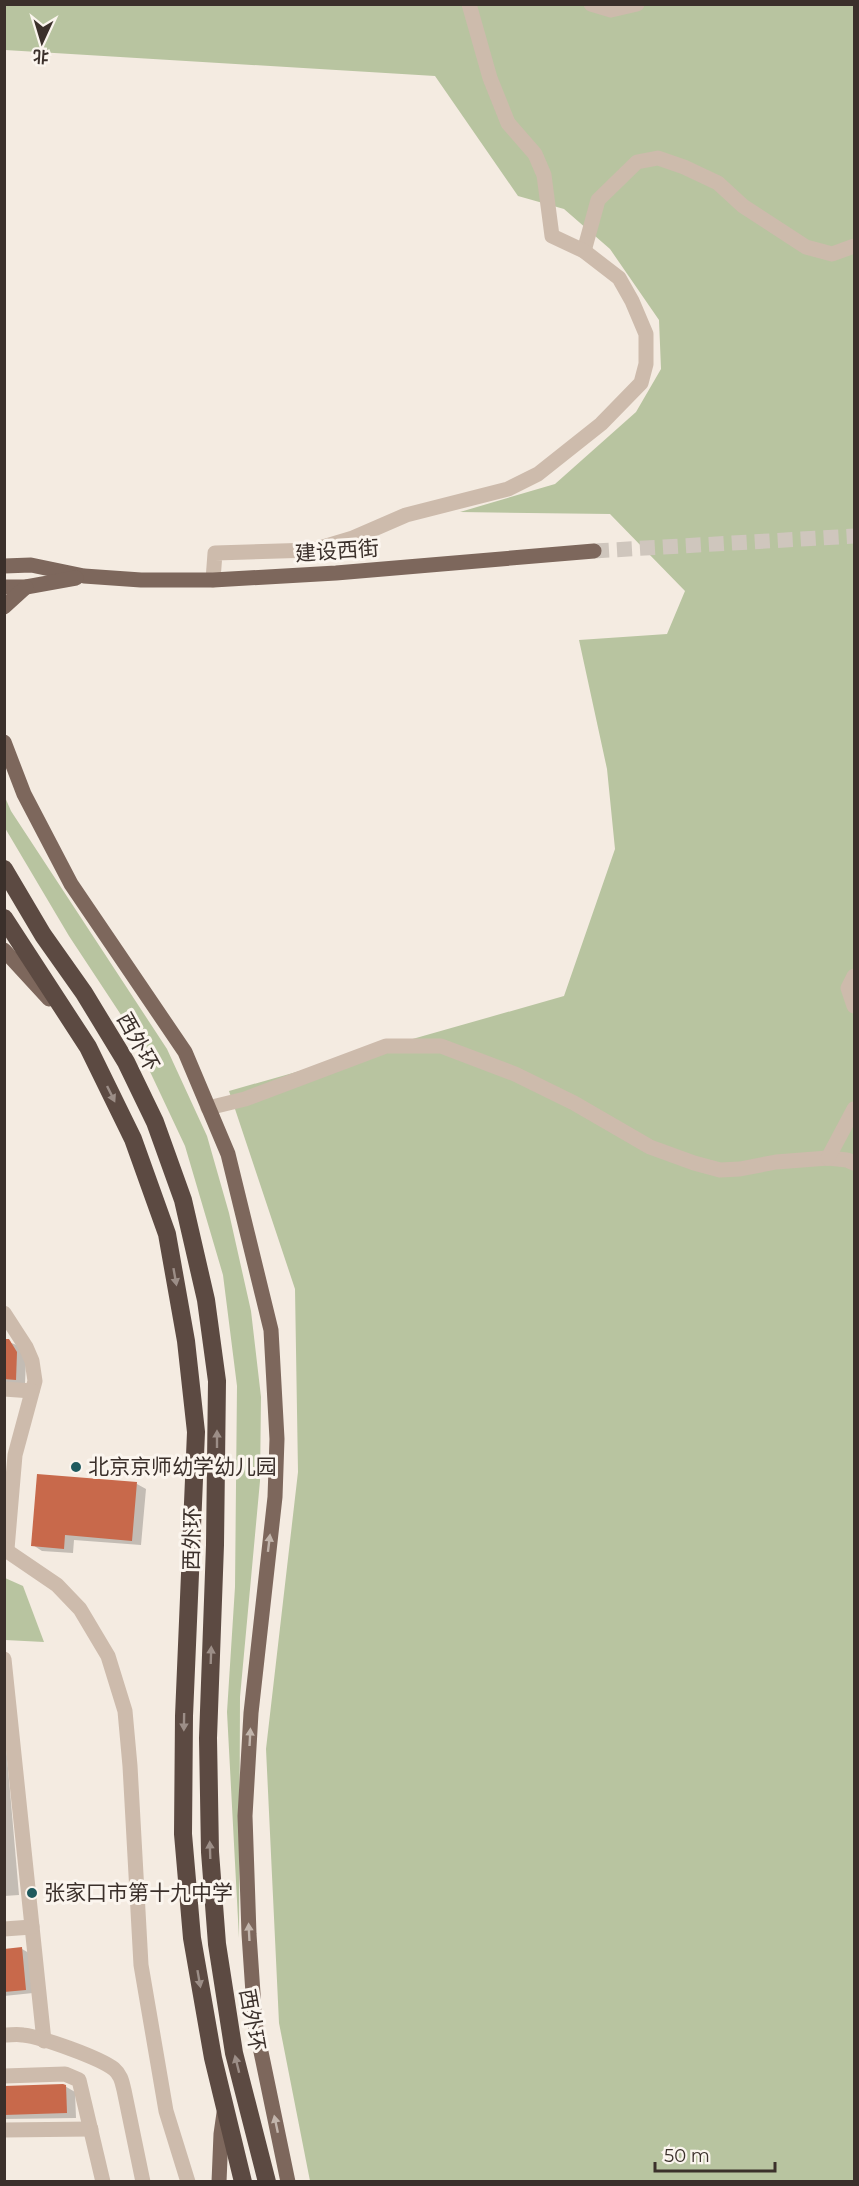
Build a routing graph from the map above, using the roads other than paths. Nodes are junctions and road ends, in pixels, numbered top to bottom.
1 (469, 4) edge
2 (591, 4) edge
3 (637, 4) edge
4 (855, 246) edge
5 (584, 251) junction
6 (594, 551) tunnel mouth
7 (4, 558) edge
8 (31, 565) junction
9 (4, 566) edge
10 (84, 576) junction
11 (213, 580) junction
12 (4, 587) edge
13 (26, 587) junction
14 (4, 606) edge
15 (4, 742) edge
16 (4, 869) edge
17 (4, 918) edge
18 (4, 950) edge
19 (855, 976) edge
20 (855, 1006) edge
21 (94, 1060) junction
22 (208, 1108) junction
23 (855, 1109) edge
24 (828, 1158) junction
25 (855, 1163) edge
26 (7, 1321) edge
27 (4, 1389) edge
28 (32, 1391) junction
29 (10, 1462) edge
30 (7, 1525) edge
31 (6, 1549) edge
32 (4, 1659) edge
33 (32, 1927) junction
34 (4, 1929) edge
35 (4, 2035) edge
36 (44, 2041) junction
37 (4, 2076) edge
38 (225, 2110) junction
39 (91, 2129) junction
40 (4, 2130) edge
41 (102, 2181) edge
42 (143, 2181) edge
43 (188, 2181) edge
44 (219, 2181) edge
45 (243, 2181) edge
46 (267, 2181) edge
47 (288, 2181) edge

1 - 5 street
2 - 3 street
4 - 5 street
5 - 11 street
6 - 11 main road, 建设西街
7 - 8 main road
8 - 9 main road, 建设西街
8 - 10 main road, 建设西街
10 - 11 main road, 建设西街
10 - 13 main road, 建设西街
12 - 13 main road, 建设西街
13 - 14 main road
15 - 22 main road
46 -> 16 highway, 西外环
17 - 21 highway, 西外环
18 - 21 main road
19 - 20 street
21 -> 38 highway, 西外环
22 - 24 street
47 -> 22 main road
23 - 24 street
24 - 25 street
26 - 28 street
27 - 28 street
28 - 29 street
29 - 30 street
30 - 31 street
31 - 43 street
32 - 33 street
33 - 34 street
33 - 36 street
35 - 36 street
36 - 42 street
37 - 39 street
38 - 44 main road
38 - 45 highway, 西外环
39 - 40 street
39 - 41 street

